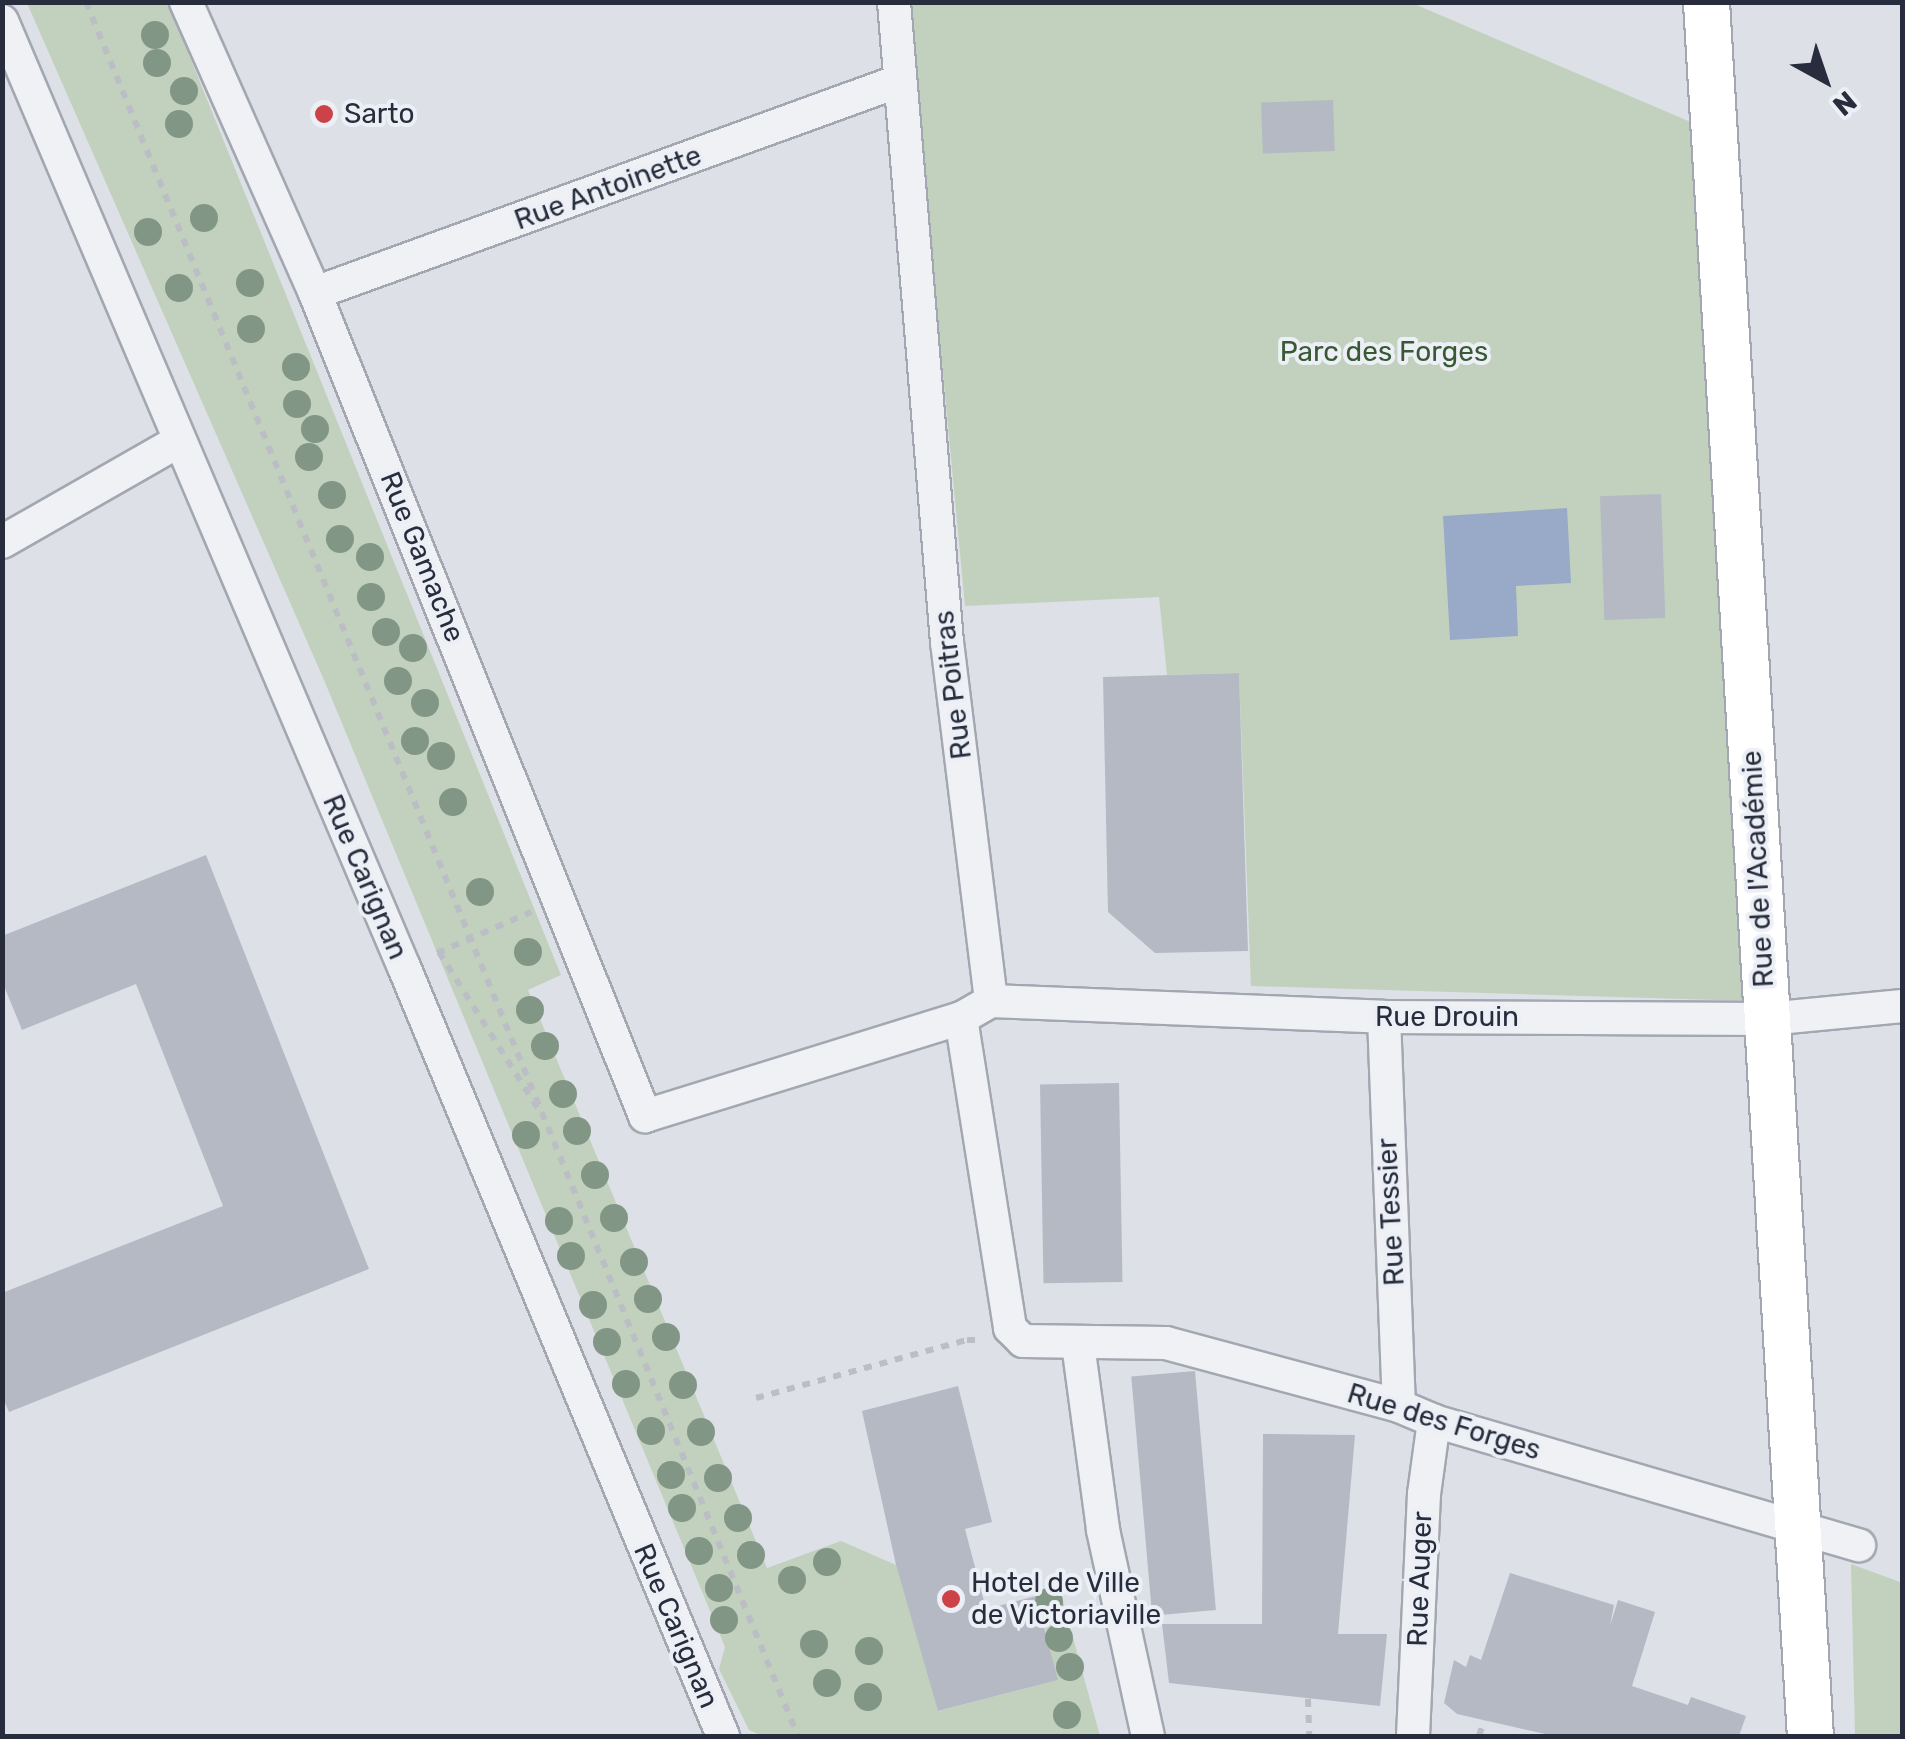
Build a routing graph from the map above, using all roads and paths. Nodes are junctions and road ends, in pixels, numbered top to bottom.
1 (86, 2) edge
2 (186, 2) edge
3 (894, 2) edge
4 (1706, 2) edge
5 (2, 21) edge
6 (899, 81) junction
7 (316, 294) junction
8 (179, 442) junction
9 (2, 542) edge
10 (560, 899) junction
11 (474, 940) junction
12 (438, 952) junction
13 (404, 967) junction
14 (992, 1001) junction
15 (1902, 1006) edge
16 (1384, 1017) junction
17 (961, 1018) junction
18 (1767, 1018) junction
19 (548, 1125) junction
20 (1022, 1342) junction
21 (1078, 1344) junction
22 (756, 1398) dead end
23 (1399, 1406) junction
24 (1434, 1421) junction
25 (1798, 1530) junction
26 (1858, 1545) dead end
27 (1308, 1698) dead end
28 (1484, 1721) dead end
29 (1309, 1735) edge
30 (723, 1736) edge
31 (798, 1736) edge
32 (1148, 1736) edge
33 (1413, 1736) edge
34 (1479, 1736) edge
35 (1810, 1736) edge

1 - 11 path
2 - 7 street, Rue Gamache
3 - 6 street, Rue Poitras
4 - 18 street, Rue de l'Académie
5 - 8 street, Rue Carignan
6 - 7 street, Rue Antoinette
6 - 14 street, Rue Poitras
7 - 10 street, Rue Gamache
8 - 9 street
8 - 13 street, Rue Carignan
10 - 11 path
10 - 17 street, Rue Gamache
11 - 12 path
11 - 19 path
12 - 13 path
12 - 19 path
13 - 30 street, Rue Carignan
14 - 16 street, Rue Drouin
14 - 17 street
15 - 18 street, Rue Drouin
16 - 18 street, Rue Drouin
16 - 23 street, Rue Tessier
17 - 20 street
18 - 25 street, Rue de l'Académie
19 - 31 path
20 - 21 street, Rue des Forges
20 - 22 path
21 - 23 street, Rue des Forges
21 - 32 street
23 - 24 street, Rue des Forges
24 - 25 street, Rue des Forges
24 - 33 street, Rue Auger
25 - 26 street, Rue des Forges
25 - 35 street, Rue de l'Académie
27 - 29 path
28 - 34 path

